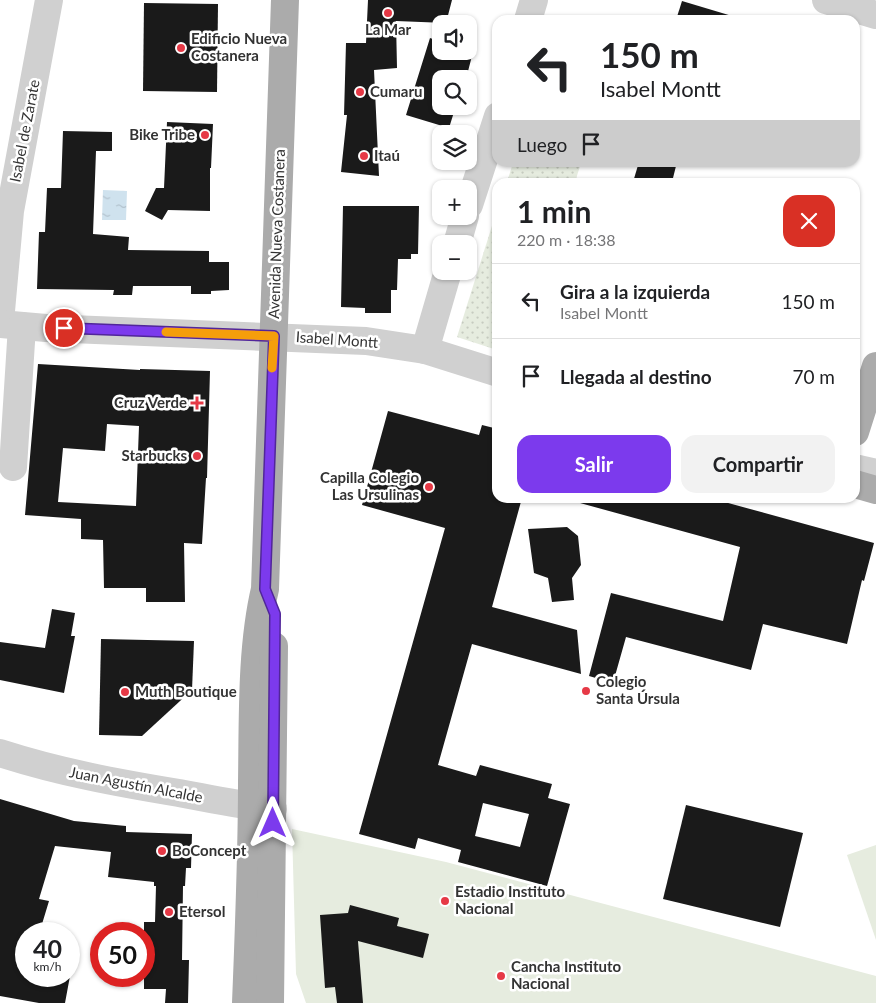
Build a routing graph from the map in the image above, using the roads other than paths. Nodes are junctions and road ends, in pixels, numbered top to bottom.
1 (49, 0) edge
2 (285, 0) edge
3 (534, 0) edge
4 (826, 0) edge
5 (530, 15) edge
6 (876, 15) edge
7 (492, 135) edge
8 (477, 181) edge
9 (445, 280) edge
10 (7, 324) edge
11 (274, 336) junction
12 (425, 350) junction
13 (876, 366) edge
14 (492, 371) edge
15 (860, 416) edge
16 (13, 467) dead end
17 (860, 469) edge
18 (876, 473) edge
19 (860, 485) edge
20 (876, 490) edge
21 (0, 753) edge
22 (263, 808) junction
23 (272, 998) edge
24 (246, 1003) edge

1 - 10 street, Isabel de Zarate
2 - 11 main road, Avenida Nueva Costanera
3 - 5 street
4 - 6 street
7 - 8 street
9 - 12 street
10 - 11 street, Isabel Montt
10 - 16 street
11 - 12 street, Isabel Montt
11 - 22 main road, Avenida Nueva Costanera
12 - 14 street, Isabel Montt
13 - 15 main road
17 - 18 street
19 - 20 main road
21 - 22 street, Juan Agustín Alcalde
22 - 23 main road, Avenida Nueva Costanera
22 - 24 main road, Avenida Nueva Costanera

